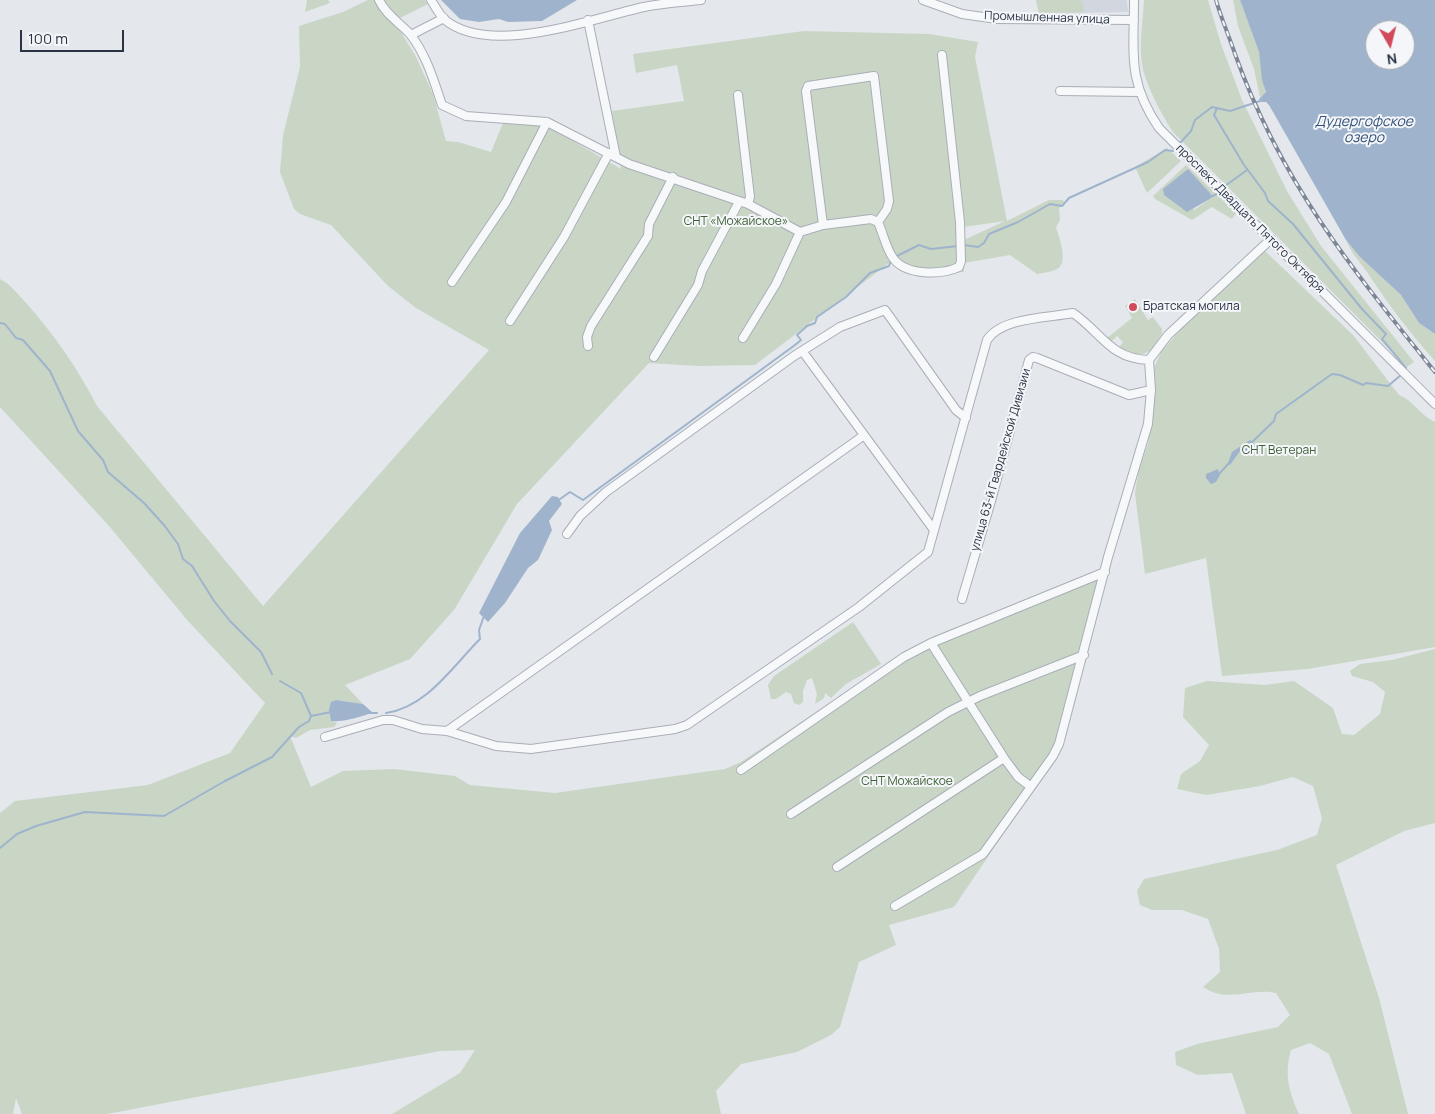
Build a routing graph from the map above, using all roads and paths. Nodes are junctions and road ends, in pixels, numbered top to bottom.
1 (379, 0) edge
2 (431, 0) edge
3 (701, 0) edge
4 (1134, 0) edge
5 (927, 1) edge
6 (444, 18) junction
7 (588, 20) junction
8 (1134, 20) junction
9 (411, 35) junction
10 (942, 55) dead end
11 (1060, 91) dead end
12 (1140, 92) junction
13 (738, 95) dead end
14 (547, 122) junction
15 (613, 155) junction
16 (673, 177) junction
17 (739, 202) junction
18 (748, 204) junction
19 (878, 222) junction
20 (823, 225) junction
21 (800, 232) junction
22 (1271, 239) junction
23 (452, 282) dead end
24 (510, 321) dead end
25 (743, 338) dead end
26 (588, 346) dead end
27 (803, 352) junction
28 (654, 357) dead end
29 (1149, 360) junction
30 (1152, 390) junction
31 (1435, 404) edge
32 (966, 418) junction
33 (863, 436) junction
34 (934, 530) junction
35 (566, 534) dead end
36 (1105, 572) junction
37 (962, 599) dead end
38 (931, 643) junction
39 (1084, 655) junction
40 (968, 701) junction
41 (447, 731) junction
42 (325, 737) dead end
43 (1004, 758) junction
44 (741, 770) dead end
45 (1030, 786) junction
46 (791, 814) dead end
47 (837, 867) dead end
48 (895, 906) dead end

1 - 9 street
2 - 6 street
3 - 7 street
4 - 8 street, проспект Двадцать Пятого Октября
5 - 8 street, Промышленная улица
6 - 7 street
6 - 9 street
7 - 15 street
8 - 12 street, проспект Двадцать Пятого Октября
9 - 14 street
10 - 19 street
11 - 12 street
12 - 22 street, проспект Двадцать Пятого Октября
13 - 18 street
14 - 15 street
14 - 23 street
15 - 16 street
15 - 24 street
16 - 17 street
16 - 26 street
17 - 18 street
17 - 28 street
18 - 21 street
19 - 20 street
19 - 20 street
20 - 21 street
21 - 25 street
22 - 29 street
22 - 31 street, проспект Двадцать Пятого Октября
27 - 32 street
27 - 33 street
27 - 35 street
29 - 30 street
29 - 32 street
30 - 36 street
30 - 37 street, улица 63-й Гвардейской Дивизии
32 - 34 street
33 - 34 street
33 - 41 street
34 - 41 street
36 - 38 street
36 - 39 street
38 - 40 street
38 - 44 street
39 - 40 street
39 - 45 street
40 - 43 street
40 - 46 street
41 - 42 street
43 - 45 street
43 - 47 street
45 - 48 street

